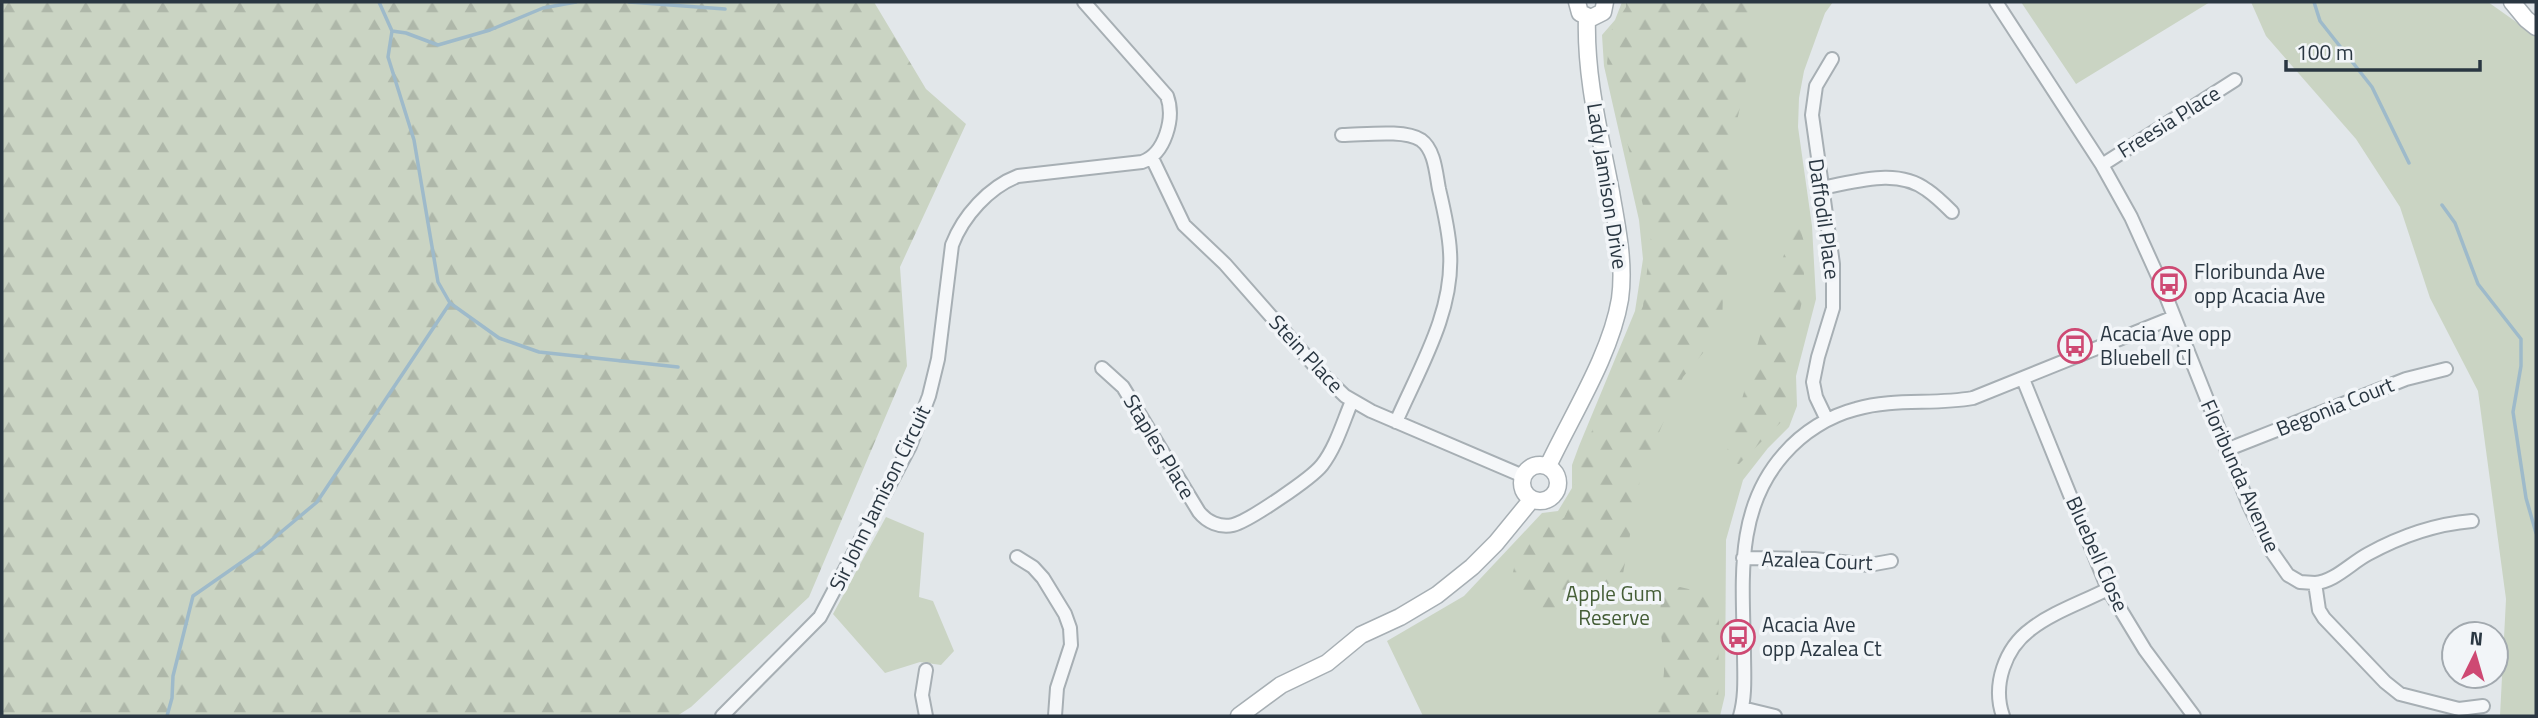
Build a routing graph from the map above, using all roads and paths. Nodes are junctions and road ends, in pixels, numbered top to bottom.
1 (1084, 2) edge
2 (1577, 2) edge
3 (1605, 2) edge
4 (1996, 2) edge
5 (2512, 2) edge
6 (1587, 18) junction
7 (2536, 27) edge
8 (1832, 59) dead end
9 (2235, 80) dead end
10 (1342, 135) dead end
11 (1152, 158) junction
12 (2102, 164) junction
13 (1821, 188) junction
14 (1952, 212) dead end
15 (2174, 317) junction
16 (1102, 368) dead end
17 (2446, 369) dead end
18 (2023, 379) junction
19 (1352, 401) junction
20 (1826, 420) junction
21 (1396, 422) junction
22 (2226, 450) junction
23 (1549, 466) junction
24 (1523, 476) junction
25 (1532, 499) junction
26 (2472, 521) dead end
27 (1017, 557) dead end
28 (1743, 558) junction
29 (1891, 561) dead end
30 (2315, 583) junction
31 (2108, 589) junction
32 (926, 670) dead end
33 (2483, 706) dead end
34 (1741, 712) edge
35 (722, 716) edge
36 (926, 716) edge
37 (1055, 716) edge
38 (1239, 716) edge
39 (1775, 716) edge
40 (2003, 716) edge
41 (2194, 716) edge

1 - 11 street
2 - 6 street
3 - 6 street
4 - 12 street, Floribunda Avenue
5 - 7 street
6 - 23 street, Lady Jamison Drive
8 - 13 street, Daffodil Place
9 - 12 street, Freesia Place
10 - 21 street
11 - 19 street, Stein Place
11 - 35 street, Sir John Jamison Circuit
12 - 15 street, Floribunda Avenue
13 - 14 street
13 - 20 street, Daffodil Place
15 - 18 street
15 - 22 street, Floribunda Avenue
16 - 19 street, Staples Place
17 - 22 street, Begonia Court
18 - 20 street
18 - 31 street, Bluebell Close
19 - 21 street, Stein Place
20 - 28 street
21 - 24 street, Stein Place
22 - 30 street, Floribunda Avenue
23 - 24 street
23 - 25 street
24 - 25 street
25 - 38 street
26 - 30 street
27 - 37 street
28 - 29 street, Azalea Court
28 - 34 street
30 - 33 street
31 - 40 street
31 - 41 street, Bluebell Close
32 - 36 street
34 - 39 street

